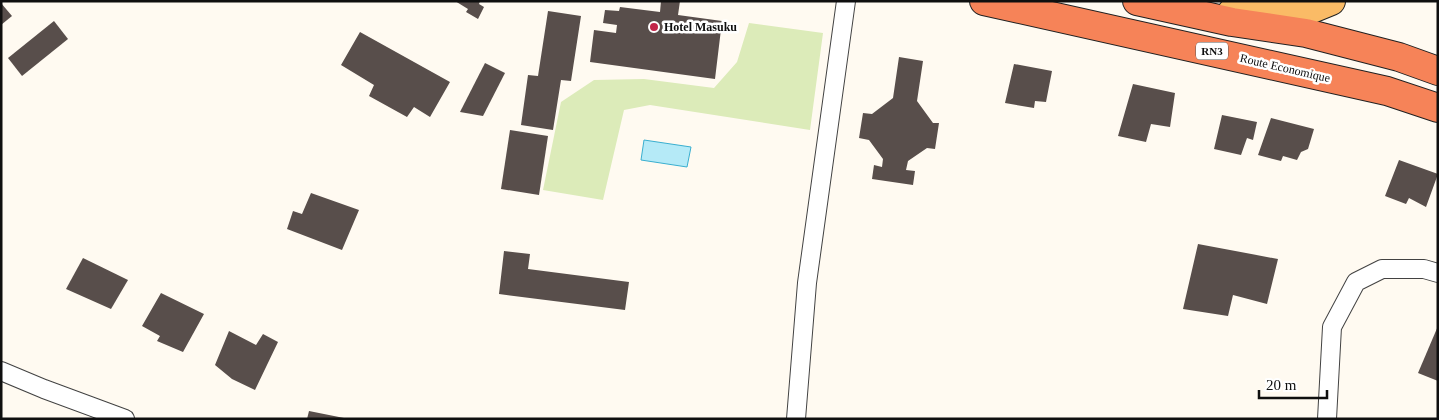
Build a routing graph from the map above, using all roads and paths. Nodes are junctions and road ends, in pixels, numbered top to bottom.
1 (846, 1) edge
2 (984, 1) edge
3 (1137, 1) edge
4 (1330, 1) edge
5 (1182, 11) junction
6 (1438, 71) edge
7 (1438, 108) edge
8 (1438, 273) edge
9 (1, 371) edge
10 (125, 419) edge
11 (796, 419) edge
12 (1328, 419) edge

1 - 11 street
2 - 7 highway, Route Economique / RN3
3 - 5 highway
4 - 5 main road
5 - 6 highway
8 - 12 street
9 - 10 street

